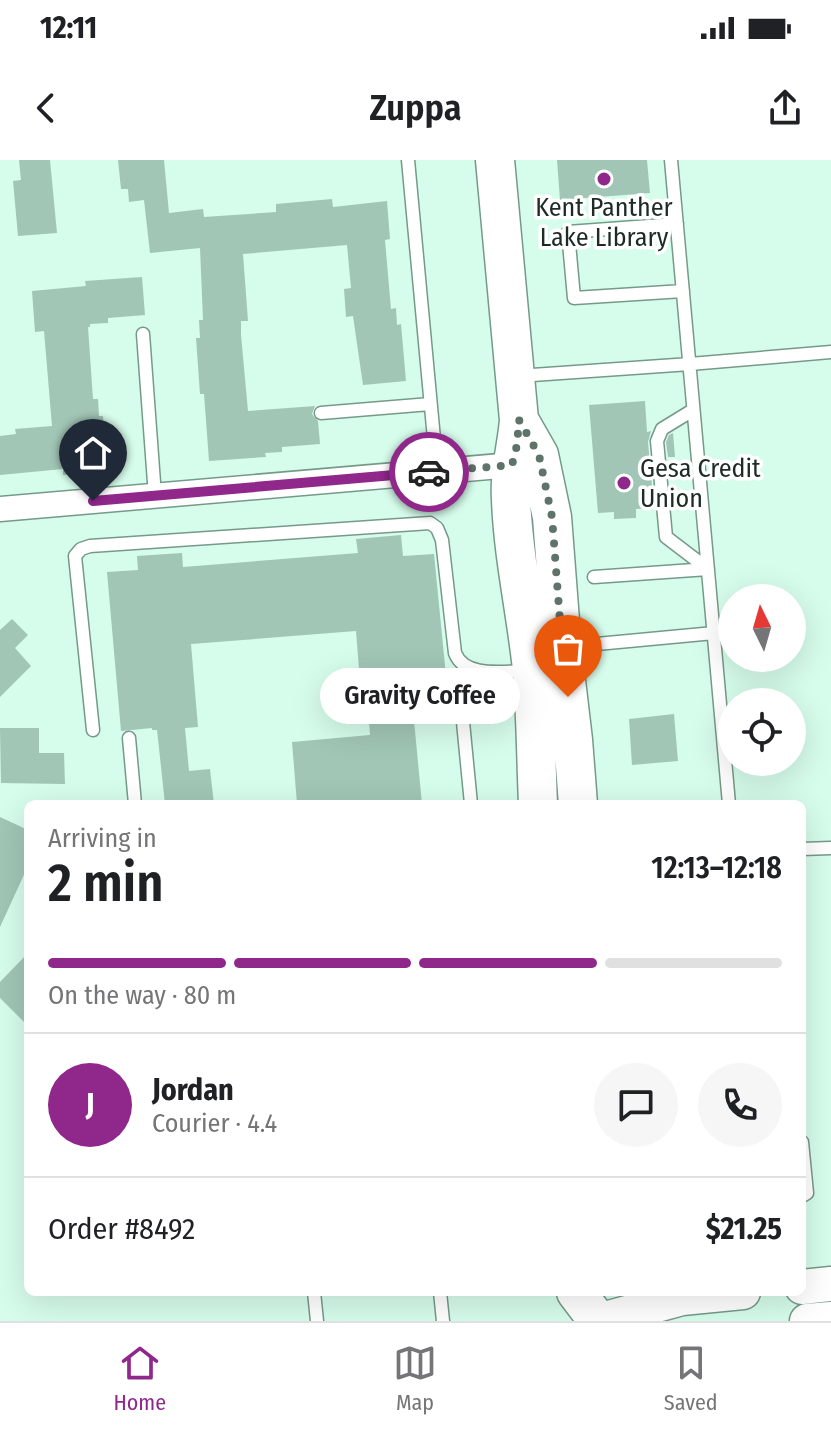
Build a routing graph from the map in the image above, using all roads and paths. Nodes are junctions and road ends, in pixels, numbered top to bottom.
1 (408, 160) edge
2 (495, 160) edge
3 (671, 160) edge
4 (677, 224) junction
5 (683, 291) junction
6 (143, 334) dead end
7 (831, 352) edge
8 (690, 364) junction
9 (515, 376) junction
10 (430, 404) junction
11 (693, 410) junction
12 (321, 413) dead end
13 (519, 420) junction
14 (512, 465) junction
15 (437, 471) junction
16 (155, 496) junction
17 (0, 509) edge
18 (708, 569) junction
19 (594, 577) dead end
20 (714, 633) junction
21 (562, 647) junction
22 (532, 671) junction
23 (463, 722) dead end
24 (93, 730) dead end
25 (129, 738) dead end
26 (135, 800) edge
27 (471, 800) edge
28 (538, 800) edge
29 (578, 800) edge
30 (729, 800) edge
31 (831, 848) edge
32 (806, 849) edge
33 (831, 1284) edge
34 (806, 1287) edge
35 (314, 1296) edge
36 (440, 1296) edge
37 (579, 1296) edge
38 (614, 1296) edge
39 (702, 1296) edge
40 (831, 1319) edge
41 (317, 1321) edge
42 (443, 1321) edge
43 (598, 1321) edge
44 (807, 1321) edge

1 - 10 lane
2 - 9 main road
3 - 4 lane
4 - 5 lane
4 - 5 lane
5 - 8 lane
6 - 16 lane
7 - 8 lane
8 - 9 lane
8 - 11 lane
9 - 13 main road
10 - 12 lane
10 - 15 lane
11 - 18 lane
11 - 18 lane
13 - 14 main road
13 - 21 main road
14 - 15 street
14 - 22 main road
15 - 16 street
16 - 17 street
18 - 19 lane
18 - 20 lane
20 - 21 lane
20 - 30 lane
21 - 29 main road
22 - 24 lane
22 - 28 main road
23 - 27 lane
25 - 26 lane
31 - 32 lane
33 - 34 main road
35 - 41 lane
36 - 42 lane
37 - 43 main road
38 - 43 main road
39 - 43 main road
40 - 44 main road

